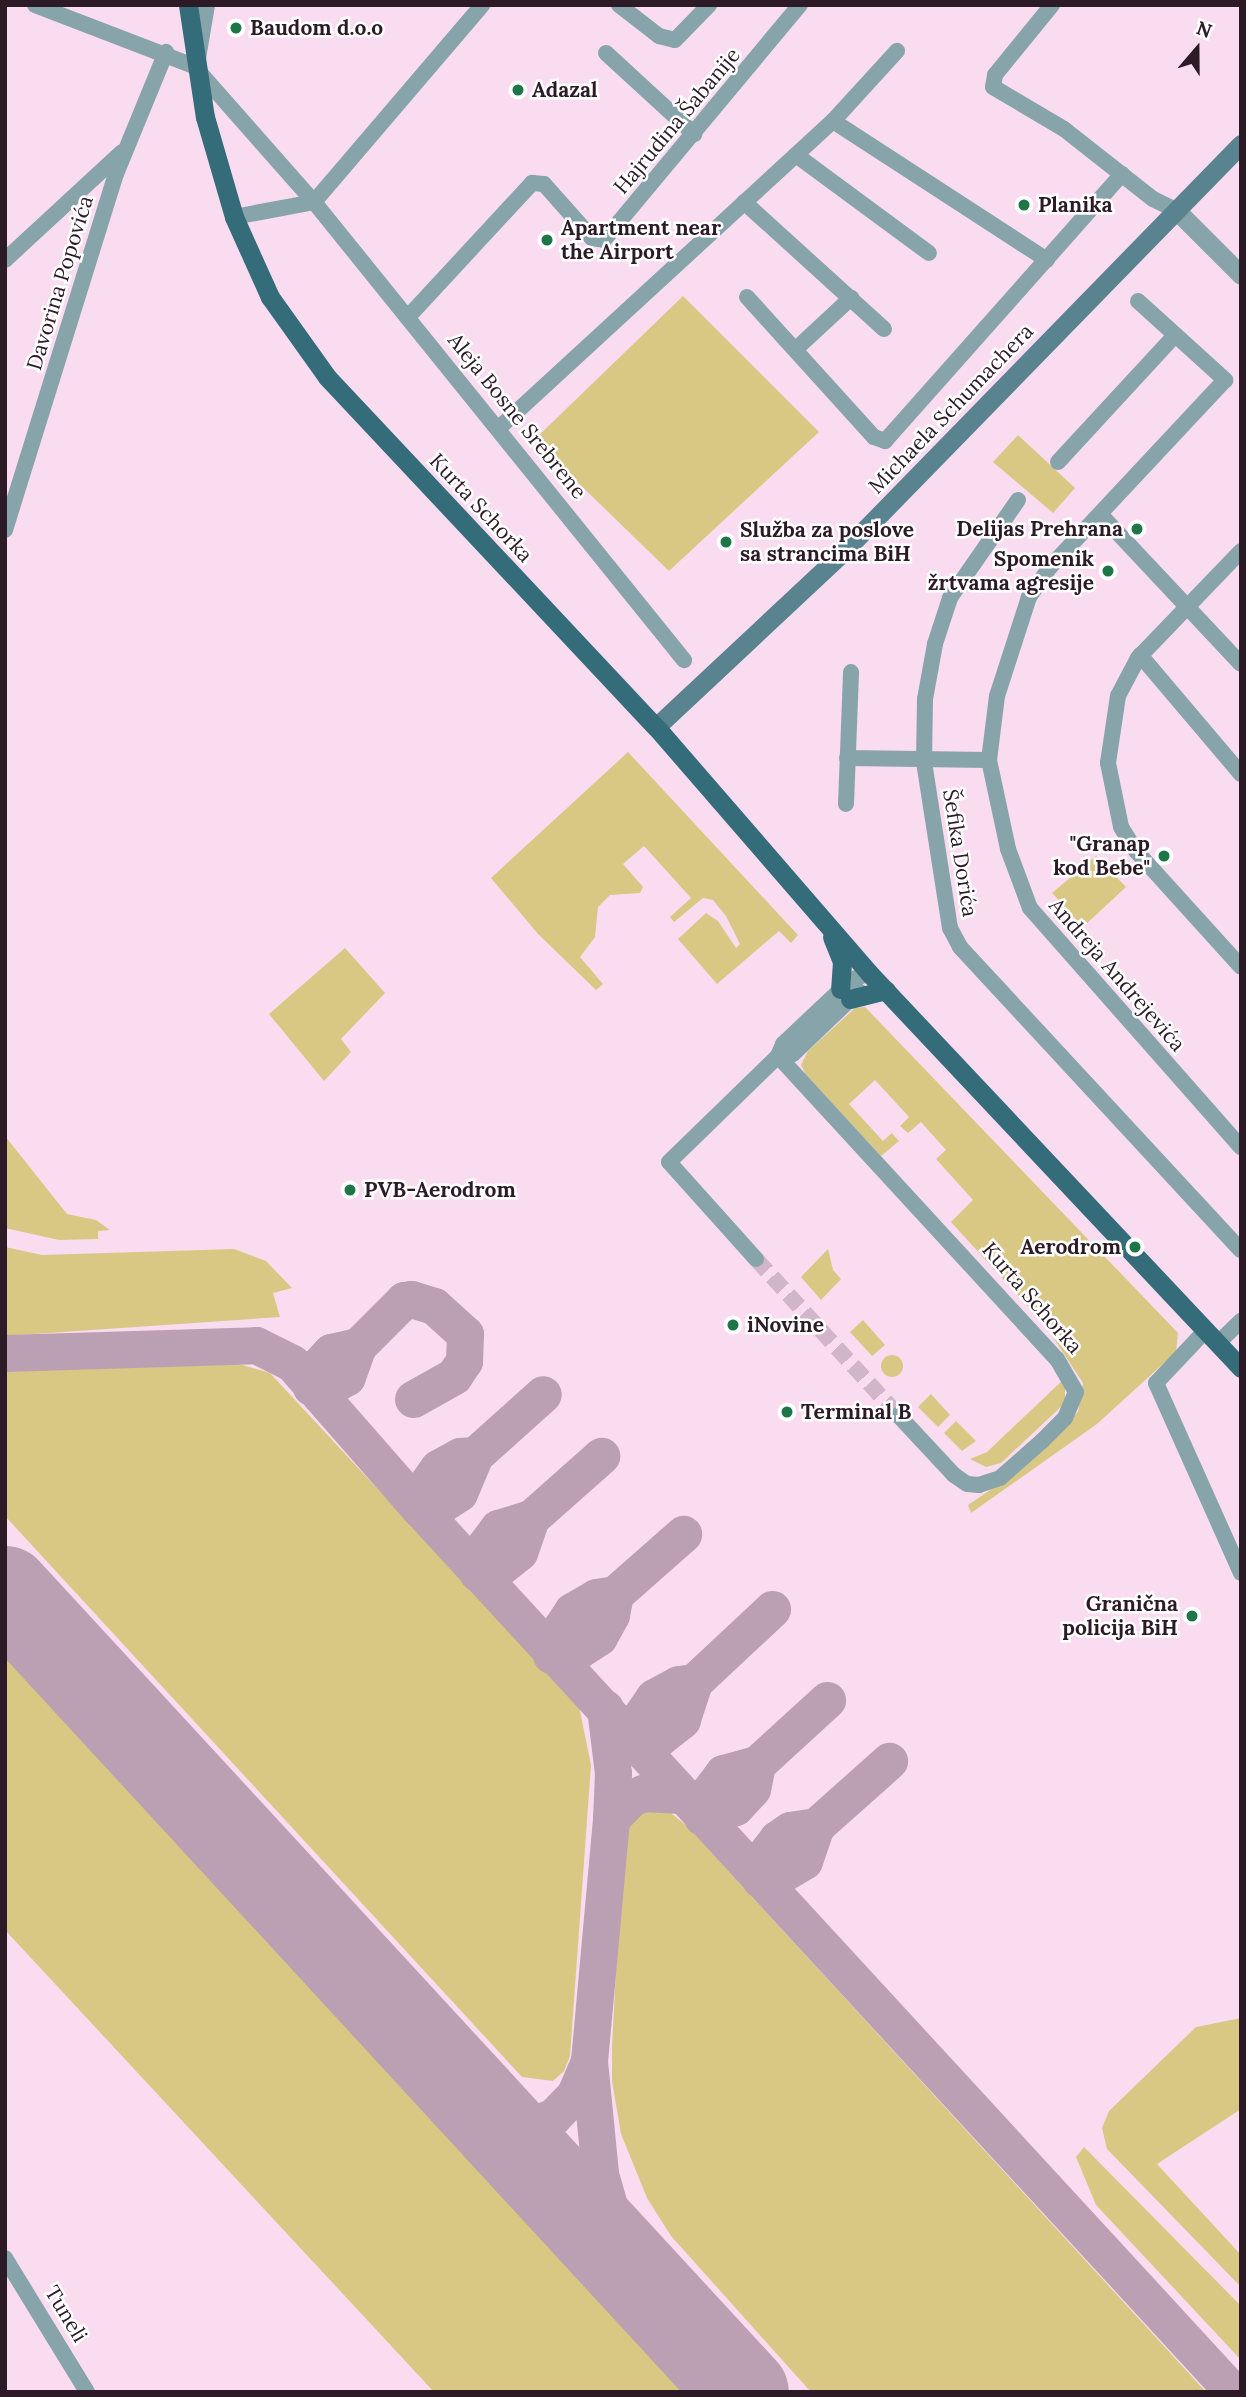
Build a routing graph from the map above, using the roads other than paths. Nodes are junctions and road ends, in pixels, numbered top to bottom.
1 (35, 5) edge
2 (188, 5) edge
3 (205, 5) edge
4 (482, 5) edge
5 (619, 5) edge
6 (709, 5) edge
7 (800, 5) edge
8 (1052, 5) edge
9 (897, 51) dead end
10 (166, 52) junction
11 (606, 53) dead end
12 (194, 66) junction
13 (833, 121) junction
14 (694, 134) junction
15 (1241, 144) edge
16 (124, 151) junction
17 (796, 155) junction
18 (1122, 174) junction
19 (314, 202) junction
20 (744, 202) junction
21 (1176, 210) junction
22 (234, 217) junction
23 (929, 253) dead end
24 (5, 260) edge
25 (1047, 260) junction
26 (1241, 275) edge
27 (747, 297) dead end
28 (851, 298) junction
29 (1138, 301) dead end
30 (408, 317) junction
31 (884, 329) dead end
32 (1175, 335) junction
33 (797, 348) junction
34 (499, 428) junction
35 (1058, 462) dead end
36 (1018, 500) dead end
37 (1101, 515) junction
38 (5, 530) edge
39 (1241, 551) edge
40 (1188, 603) junction
41 (1139, 657) junction
42 (684, 660) dead end
43 (1241, 664) edge
44 (851, 672) dead end
45 (656, 727) junction
46 (847, 758) junction
47 (989, 760) junction
48 (924, 762) junction
49 (1241, 774) edge
50 (846, 804) dead end
51 (828, 926) junction
52 (1241, 967) edge
53 (869, 973) junction
54 (886, 990) junction
55 (845, 994) junction
56 (778, 1056) junction
57 (1241, 1147) edge
58 (1241, 1250) edge
59 (756, 1259) tunnel mouth
60 (1241, 1321) edge
61 (1212, 1337) junction
62 (1241, 1368) edge
63 (898, 1415) tunnel mouth
64 (1241, 1573) edge
65 (5, 2258) edge
66 (87, 2392) edge

1 - 10 street
2 - 12 main road, Kurta Schorka
3 - 12 street
4 - 19 street
5 - 6 street
7 - 14 street, Hajrudina Šabanije
8 - 18 street
9 - 13 street
10 - 12 street
10 - 16 street, Davorina Popovića
11 - 14 street
12 - 19 street, Aleja Bosne Srebrene
12 - 22 main road, Kurta Schorka
13 - 17 street
13 - 25 street
14 - 30 street, Hajrudina Šabanije
15 - 21 main road, Michaela Schumachera
16 - 24 street
16 - 38 street, Davorina Popovića
17 - 20 street
17 - 23 street
18 - 21 street
18 - 25 street
19 - 22 street
19 - 30 street, Aleja Bosne Srebrene
20 - 28 street
20 - 34 street
21 - 26 street
21 - 45 main road, Michaela Schumachera
22 - 45 main road, Kurta Schorka
25 - 33 street
27 - 33 street
28 - 31 street
28 - 33 street
29 - 32 street, Andreja Andrejevića
30 - 34 street, Aleja Bosne Srebrene
32 - 35 street
32 - 37 street, Andreja Andrejevića
34 - 42 street, Aleja Bosne Srebrene
36 - 48 street, Šefika Dorića
37 - 40 street
37 - 47 street, Andreja Andrejevića
39 - 40 street
40 - 41 street
40 - 43 street
41 - 49 street
41 - 52 street
44 - 46 street
45 - 51 main road, Kurta Schorka
46 - 48 street
46 - 50 street
47 - 48 street
47 - 57 street, Andreja Andrejevića
48 - 58 street, Šefika Dorića
51 - 53 main road, Kurta Schorka
51 - 55 main road
53 - 54 main road, Kurta Schorka
53 - 55 street
54 - 55 main road
54 - 61 main road, Kurta Schorka
55 - 56 street
56 - 59 street
56 - 63 street, Kurta Schorka
60 - 61 street
61 - 62 main road, Kurta Schorka
61 - 64 street
65 - 66 street, Tuneli

